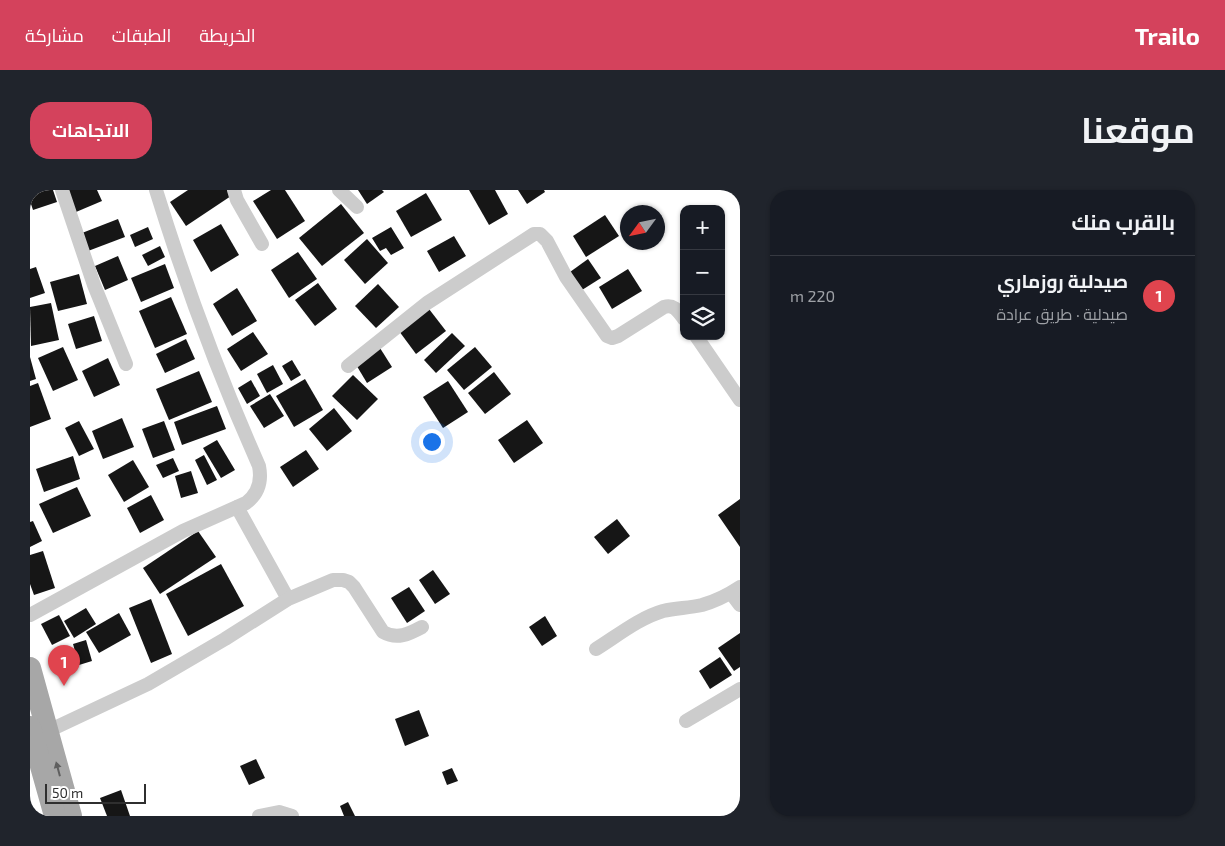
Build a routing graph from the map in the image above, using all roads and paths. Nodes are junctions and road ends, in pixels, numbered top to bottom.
1 (62, 190) edge
2 (156, 190) edge
3 (234, 190) edge
4 (339, 190) edge
5 (357, 208) dead end
6 (262, 244) dead end
7 (680, 314) edge
8 (699, 340) edge
9 (126, 364) dead end
10 (348, 366) dead end
11 (740, 400) edge
12 (237, 507) junction
13 (735, 590) edge
14 (288, 599) junction
15 (740, 605) edge
16 (30, 615) edge
17 (422, 626) dead end
18 (596, 649) dead end
19 (30, 668) edge
20 (740, 688) edge
21 (686, 721) dead end
22 (39, 729) edge
23 (54, 816) edge
24 (71, 816) edge
25 (259, 816) edge
26 (292, 816) edge

1 - 9 street
2 - 12 street
3 - 6 street
4 - 5 street
7 - 10 street
8 - 11 street
12 - 14 street
12 - 16 street
13 - 15 street
13 - 18 street
14 - 17 street
14 - 22 street
19 - 22 main road
20 - 21 street
22 - 23 main road
24 -> 22 main road
25 - 26 street

